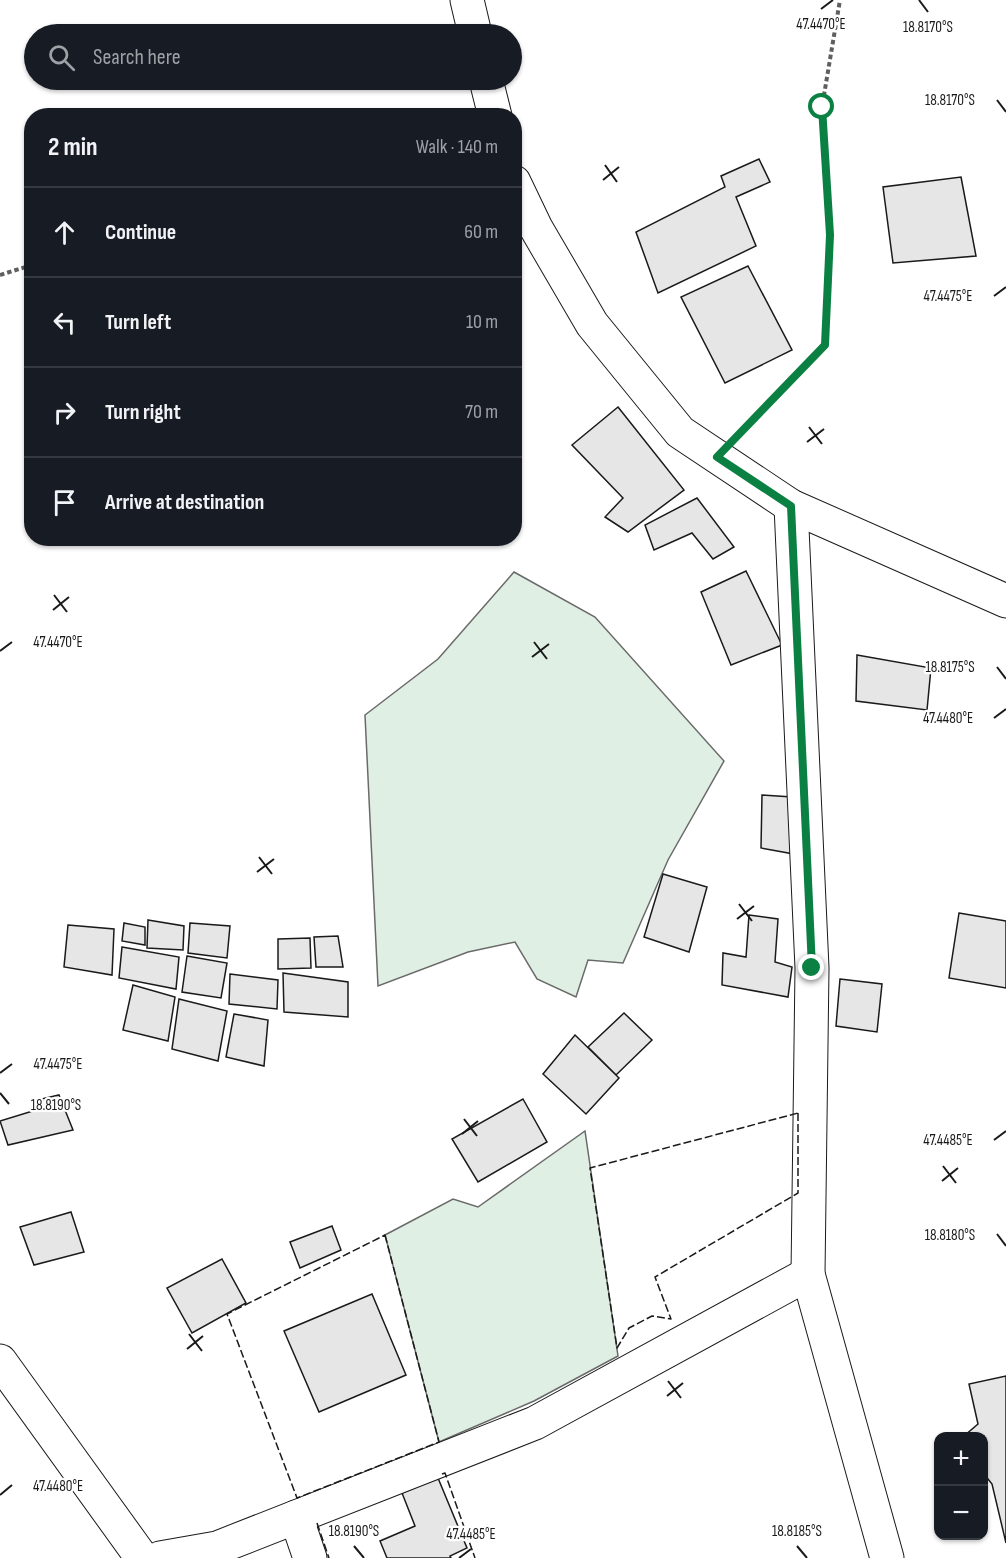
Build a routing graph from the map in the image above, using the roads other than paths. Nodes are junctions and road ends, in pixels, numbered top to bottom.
1 (467, 0) edge
2 (473, 24) edge
3 (488, 90) edge
4 (493, 108) edge
5 (522, 199) edge
6 (791, 506) junction
7 (1006, 602) edge
8 (808, 1274) junction
9 (0, 1361) edge
10 (296, 1517) junction
11 (162, 1557) edge
12 (309, 1558) edge
13 (887, 1558) edge

1 - 2 street
3 - 4 street
5 - 6 street
6 - 7 street
6 - 8 street
8 - 10 street
8 - 13 street
9 - 11 street
10 - 11 street
10 - 12 street

